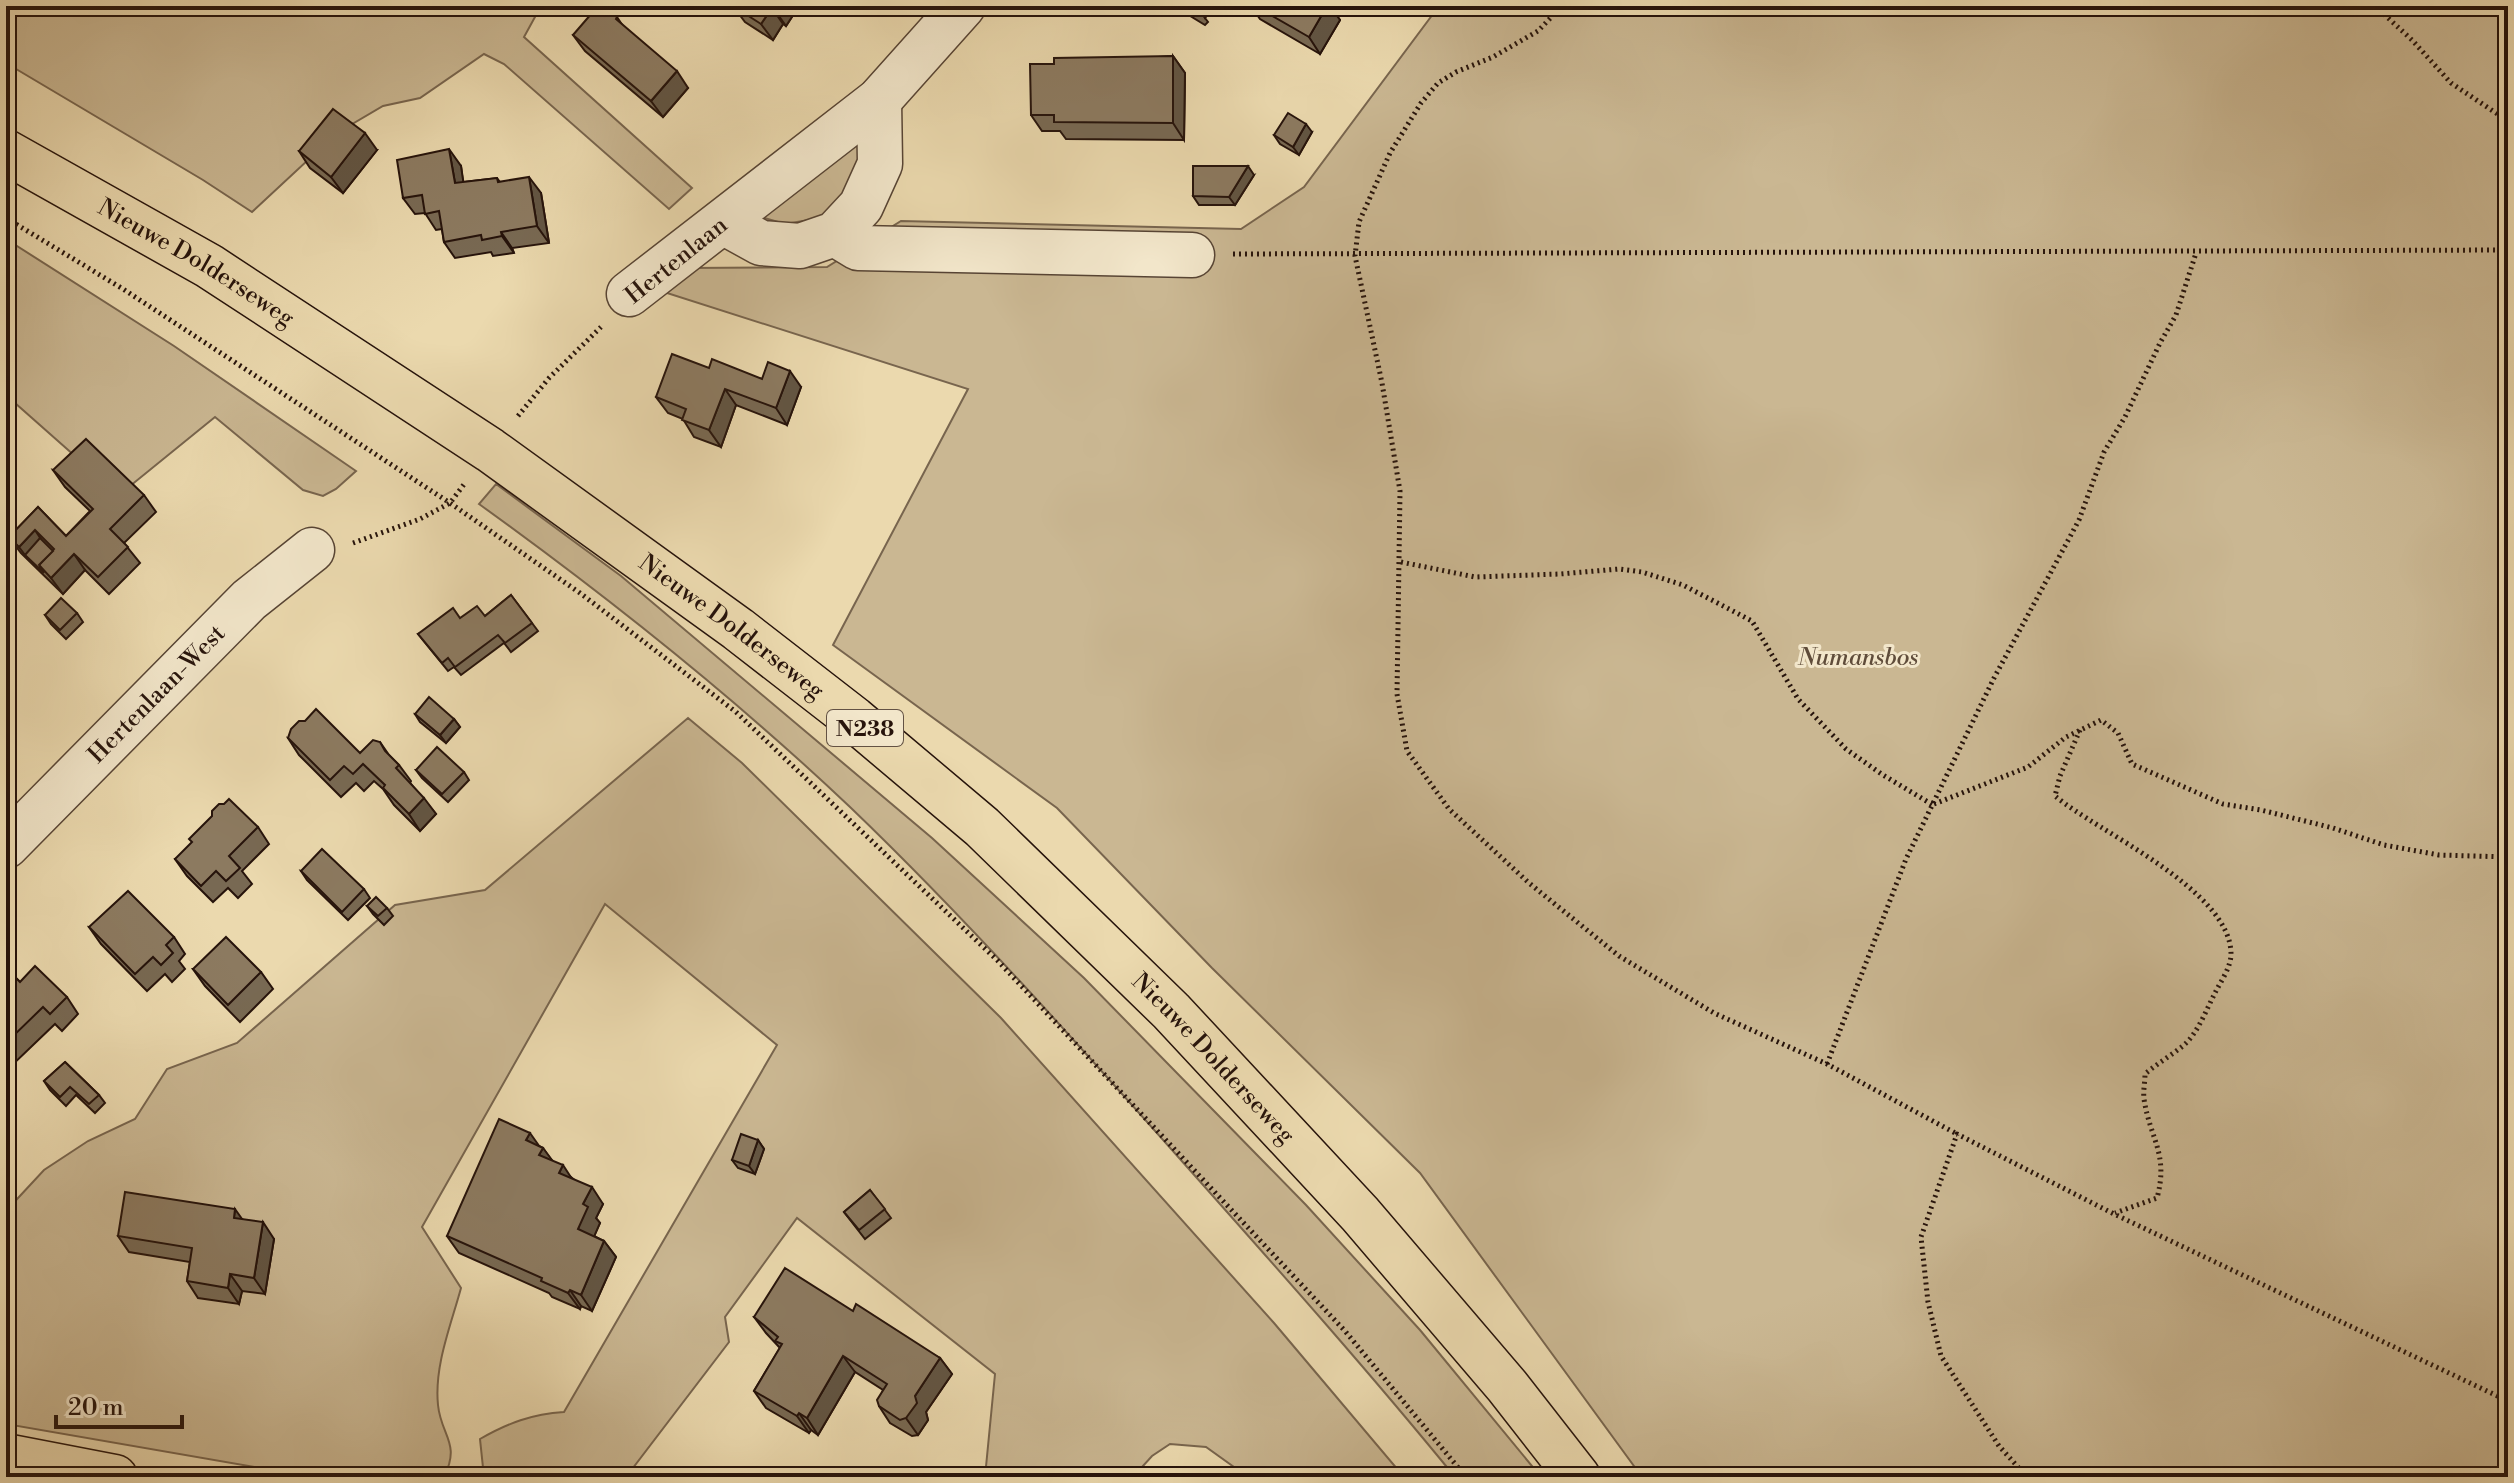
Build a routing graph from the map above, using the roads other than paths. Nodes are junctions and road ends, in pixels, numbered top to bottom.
1 (963, 6) edge
2 (879, 100) junction
3 (6, 152) edge
4 (723, 222) junction
5 (835, 234) junction
6 (1192, 255) road end
7 (629, 294) road end
8 (312, 550) road end
9 (6, 846) edge
10 (6, 1456) edge
11 (115, 1477) edge
12 (1578, 1477) edge

1 - 2 street, Hertenlaan
2 - 4 street, Hertenlaan
2 - 5 street
3 - 12 main road, Nieuwe Dolderseweg / N238
4 - 5 street
4 - 7 street, Hertenlaan
5 - 6 street
8 - 9 street, Hertenlaan-West
10 - 11 main road

